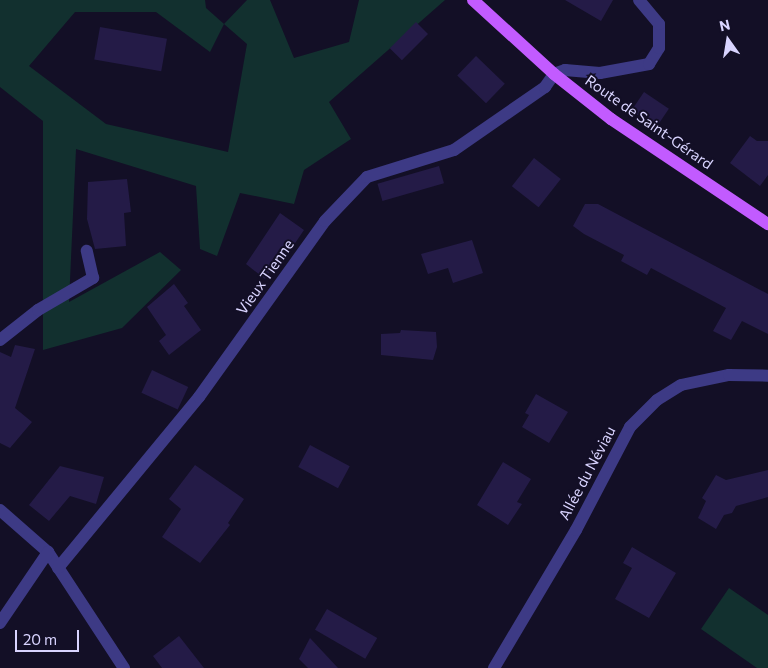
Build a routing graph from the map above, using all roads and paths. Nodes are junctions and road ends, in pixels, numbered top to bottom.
1 (473, 0) edge
2 (639, 0) edge
3 (554, 74) junction
4 (768, 224) edge
5 (87, 251) dead end
6 (0, 340) edge
7 (768, 376) edge
8 (0, 510) edge
9 (48, 552) junction
10 (58, 568) junction
11 (0, 623) edge
12 (124, 668) edge
13 (494, 668) edge

1 - 3 main road, Route de Saint-Gérard
2 - 3 street
3 - 4 main road, Route de Saint-Gérard
3 - 10 street, Vieux Tienne
5 - 6 street
7 - 13 street, Allée du Néviau
8 - 9 street
9 - 10 street
9 - 11 street
10 - 12 street

